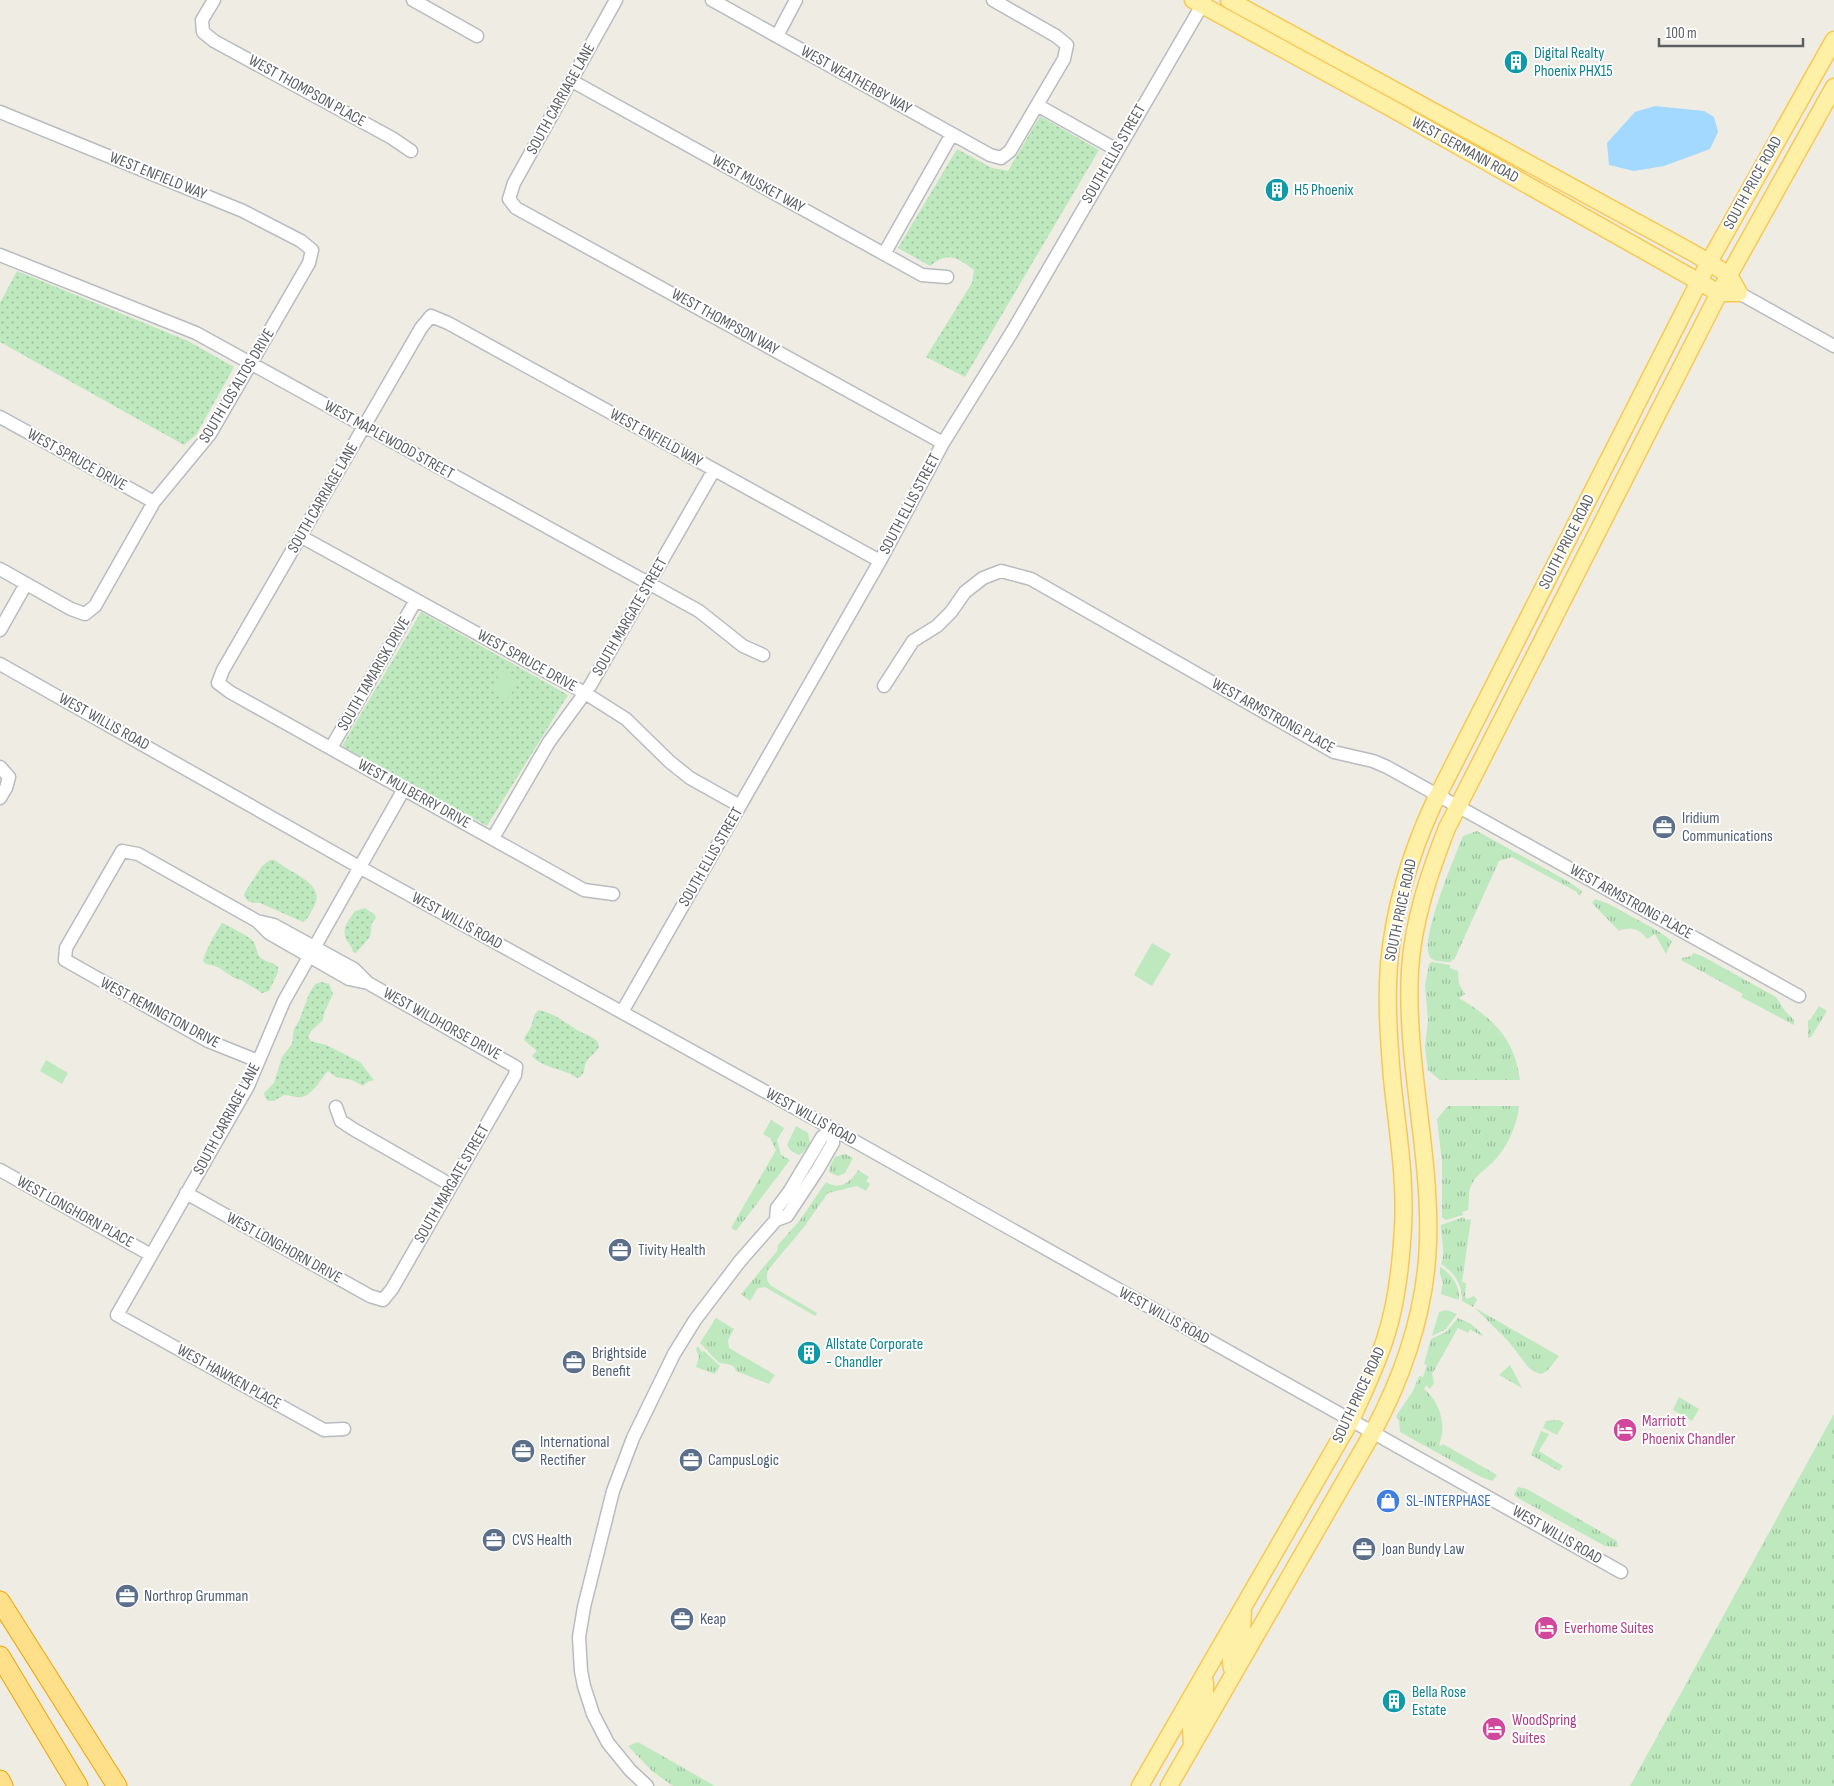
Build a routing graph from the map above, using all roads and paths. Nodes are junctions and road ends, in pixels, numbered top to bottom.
1 (214, 0) edge
2 (413, 0) edge
3 (616, 0) edge
4 (712, 0) edge
5 (796, 0) edge
6 (993, 0) edge
7 (1229, 0) edge
8 (1200, 2) edge
9 (477, 36) dead end
10 (777, 36) junction
11 (1834, 40) edge
12 (572, 81) junction
13 (1834, 86) edge
14 (1037, 105) junction
15 (0, 112) edge
16 (952, 134) junction
17 (1117, 150) junction
18 (411, 151) dead end
19 (509, 199) joint
20 (312, 250) joint
21 (884, 254) junction
22 (0, 255) edge
23 (1709, 262) junction
24 (1729, 275) junction
25 (947, 277) dead end
26 (1699, 282) junction
27 (1719, 293) junction
28 (1739, 293) junction
29 (431, 316) joint
30 (1834, 346) edge
31 (252, 363) junction
32 (0, 417) edge
33 (364, 427) junction
34 (943, 443) junction
35 (714, 470) junction
36 (154, 502) junction
37 (300, 536) junction
38 (880, 561) junction
39 (0, 569) edge
40 (26, 584) junction
41 (650, 584) junction
42 (416, 600) junction
43 (0, 630) edge
44 (763, 655) dead end
45 (0, 664) edge
46 (218, 683) joint
47 (884, 686) dead end
48 (585, 693) junction
49 (331, 748) junction
50 (0, 767) edge
51 (404, 789) junction
52 (1439, 795) junction
53 (0, 798) edge
54 (1458, 805) junction
55 (740, 806) junction
56 (493, 838) junction
57 (361, 868) junction
58 (613, 894) dead end
59 (312, 952) junction
60 (65, 960) joint
61 (1799, 996) dead end
62 (1388, 998) junction
63 (622, 1012) junction
64 (258, 1061) junction
65 (516, 1067) joint
66 (1418, 1093) junction
67 (1395, 1100) junction
68 (336, 1107) dead end
69 (833, 1129) junction
70 (0, 1170) edge
71 (451, 1184) junction
72 (186, 1193) junction
73 (1428, 1201) junction
74 (151, 1255) junction
75 (383, 1300) joint
76 (117, 1315) joint
77 (1351, 1420) junction
78 (344, 1429) dead end
79 (1373, 1432) junction
80 (1622, 1572) dead end
81 (0, 1601) edge
82 (1243, 1607) junction
83 (0, 1656) edge
84 (1234, 1673) junction
85 (1203, 1675) junction
86 (1192, 1746) junction
87 (0, 1780) edge
88 (3, 1786) edge
89 (78, 1786) edge
90 (117, 1786) edge
91 (647, 1786) edge
92 (1140, 1786) edge
93 (1169, 1786) edge

1 - 18 street, WEST THOMPSON PLACE
2 - 9 street
3 - 12 street, SOUTH CARRIAGE LANE
4 - 10 street, WEST WEATHERBY WAY
5 - 10 street
6 - 14 street
7 - 23 main road, WEST GERMANN ROAD
8 - 17 street, SOUTH ELLIS STREET
8 - 26 main road, WEST GERMANN ROAD
10 - 16 street, WEST WEATHERBY WAY
11 - 23 main road, SOUTH PRICE ROAD
12 - 19 street, SOUTH CARRIAGE LANE
12 - 21 street, WEST MUSKET WAY
13 - 24 main road, SOUTH PRICE ROAD
14 - 16 street, WEST WEATHERBY WAY
14 - 17 street
15 - 20 street, WEST ENFIELD WAY
16 - 21 street
17 - 34 street, SOUTH ELLIS STREET
19 - 34 street, WEST THOMPSON WAY
20 - 31 street, SOUTH LOS ALTOS DRIVE
21 - 25 street, WEST MUSKET WAY
22 - 31 street, WEST MAPLEWOOD STREET
23 - 24 main road, WEST GERMANN ROAD
23 - 26 main road, SOUTH PRICE ROAD
24 - 27 main road, SOUTH PRICE ROAD
24 - 28 main road, WEST GERMANN ROAD
26 - 27 main road, WEST GERMANN ROAD
26 - 52 main road, SOUTH PRICE ROAD
27 - 28 main road, WEST GERMANN ROAD
27 - 54 main road, SOUTH PRICE ROAD
28 - 30 street, WEST GERMANN ROAD
29 - 33 street, SOUTH CARRIAGE LANE
29 - 35 street, WEST ENFIELD WAY
31 - 33 street, WEST MAPLEWOOD STREET
31 - 36 street, SOUTH LOS ALTOS DRIVE
32 - 36 street, WEST SPRUCE DRIVE
33 - 37 street, SOUTH CARRIAGE LANE
33 - 41 street, WEST MAPLEWOOD STREET
34 - 38 street, SOUTH ELLIS STREET
35 - 38 street, WEST ENFIELD WAY
35 - 41 street, SOUTH MARGATE STREET
36 - 40 street, SOUTH LOS ALTOS DRIVE
37 - 42 street, WEST SPRUCE DRIVE
37 - 46 street, SOUTH CARRIAGE LANE
38 - 55 street, SOUTH ELLIS STREET
39 - 40 street
40 - 43 street
41 - 44 street, WEST MAPLEWOOD STREET
41 - 48 street, SOUTH MARGATE STREET
42 - 48 street, WEST SPRUCE DRIVE
42 - 49 street, SOUTH TAMARISK DRIVE
45 - 57 street, WEST WILLIS ROAD
46 - 49 street, WEST MULBERRY DRIVE
47 - 52 street, WEST ARMSTRONG PLACE
48 - 55 street, WEST SPRUCE DRIVE
48 - 56 street, SOUTH MARGATE STREET
49 - 51 street, WEST MULBERRY DRIVE
50 - 53 street
51 - 56 street, WEST MULBERRY DRIVE
51 - 57 street, SOUTH CARRIAGE LANE
52 - 54 street, WEST ARMSTRONG PLACE
52 - 62 main road, SOUTH PRICE ROAD
54 - 61 street, WEST ARMSTRONG PLACE
54 - 66 main road, SOUTH PRICE ROAD
55 - 63 street, SOUTH ELLIS STREET
56 - 58 street, WEST MULBERRY DRIVE
57 - 59 street, SOUTH CARRIAGE LANE
57 - 63 street, WEST WILLIS ROAD
59 - 60 street, WEST WILDHORSE DRIVE
59 - 64 street, SOUTH CARRIAGE LANE
59 - 65 street, WEST WILDHORSE DRIVE
60 - 64 street, WEST REMINGTON DRIVE
62 - 66 main road
62 - 67 main road, SOUTH PRICE ROAD
63 - 69 street, WEST WILLIS ROAD
64 - 72 street, SOUTH CARRIAGE LANE
65 - 71 street, SOUTH MARGATE STREET
66 - 73 main road, SOUTH PRICE ROAD
67 - 73 main road
67 - 77 main road, SOUTH PRICE ROAD
68 - 71 street
69 - 77 street, WEST WILLIS ROAD
69 - 91 street
70 - 74 street, WEST LONGHORN PLACE
71 - 75 street, SOUTH MARGATE STREET
72 - 74 street, SOUTH CARRIAGE LANE
72 - 75 street, WEST LONGHORN DRIVE
73 - 79 main road, SOUTH PRICE ROAD
74 - 76 street, SOUTH CARRIAGE LANE
76 - 78 street, WEST HAWKEN PLACE
77 - 79 street, WEST WILLIS ROAD
77 - 82 main road, SOUTH PRICE ROAD
79 - 80 street, WEST WILLIS ROAD
79 - 84 main road, SOUTH PRICE ROAD
81 - 90 highway
82 - 84 main road
82 - 85 main road, SOUTH PRICE ROAD
83 - 89 highway
84 - 86 main road, SOUTH PRICE ROAD
85 - 86 main road
85 - 92 main road, SOUTH PRICE ROAD
86 - 93 main road, SOUTH PRICE ROAD
87 - 88 highway

